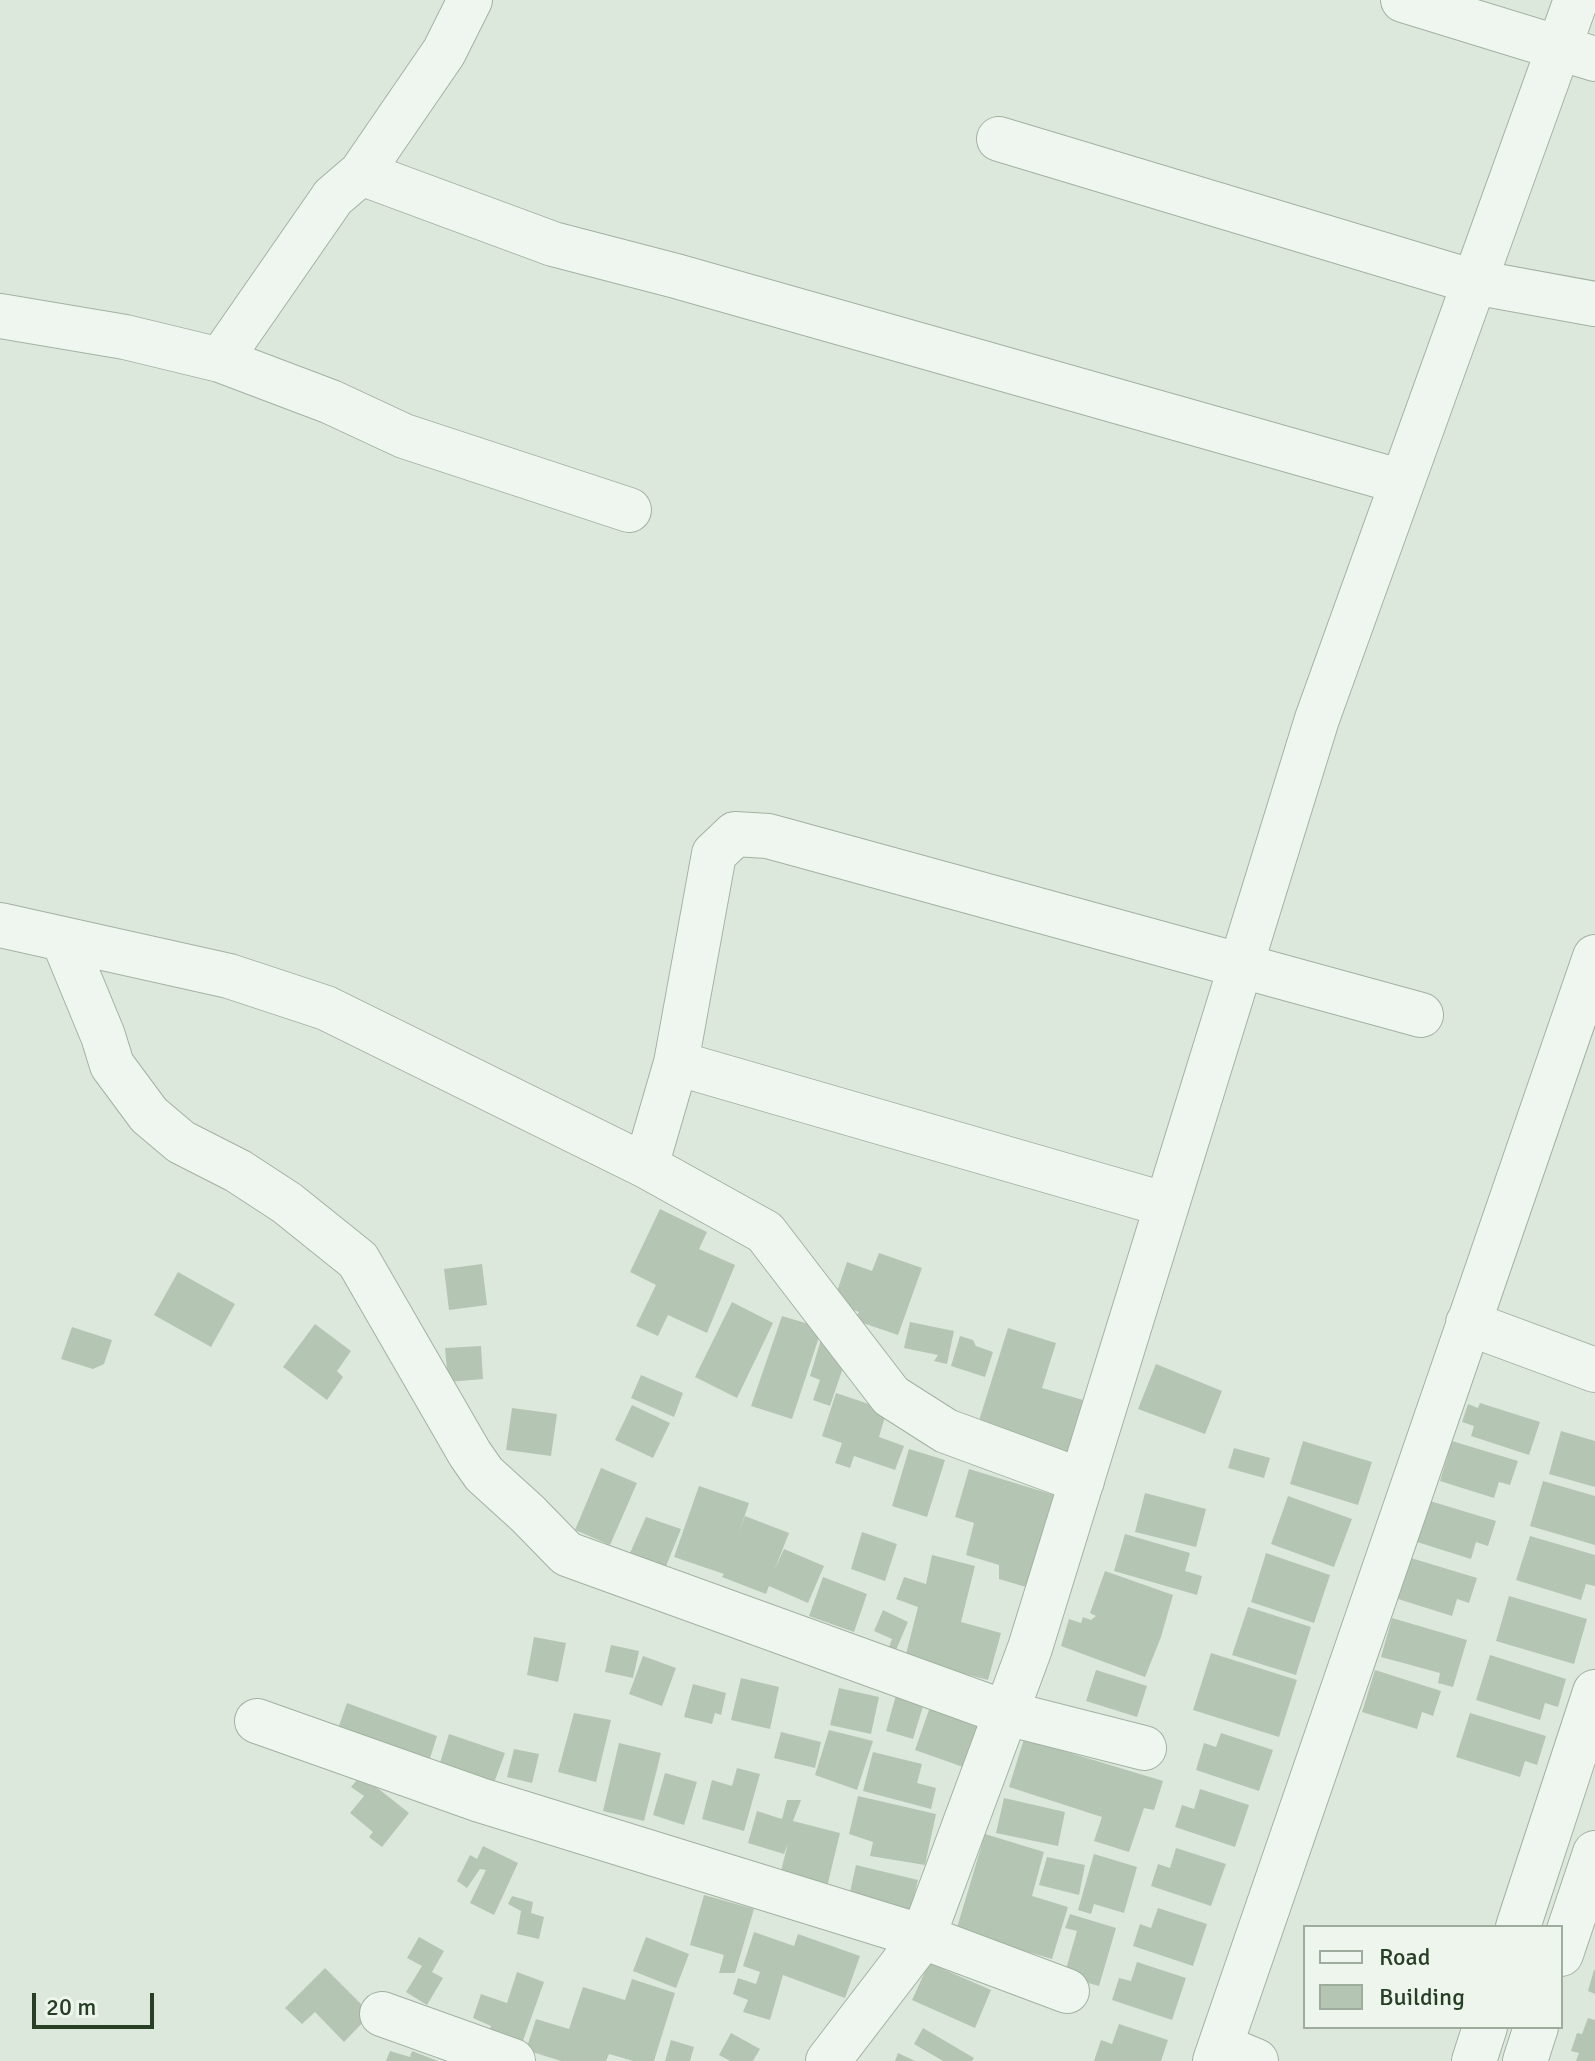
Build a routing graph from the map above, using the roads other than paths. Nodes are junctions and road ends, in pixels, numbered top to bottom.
1 (470, 0) edge
2 (1403, 0) edge
3 (1576, 0) edge
4 (1577, 54) edge
5 (999, 139) dead end
6 (361, 173) junction
7 (1474, 282) junction
8 (1595, 304) edge
9 (0, 316) edge
10 (220, 360) junction
11 (1402, 482) junction
12 (629, 510) dead end
13 (0, 925) edge
14 (63, 939) junction
15 (1595, 957) edge
16 (1241, 965) junction
17 (1421, 1015) dead end
18 (676, 1063) junction
19 (646, 1166) junction
20 (1167, 1205) junction
21 (1468, 1323) junction
22 (1595, 1370) edge
23 (1082, 1481) junction
24 (1595, 1692) edge
25 (1006, 1713) junction
26 (257, 1721) dead end
27 (1144, 1748) dead end
28 (1595, 1853) edge
29 (1519, 1925) edge
30 (923, 1937) junction
31 (1563, 1948) edge
32 (1067, 1991) dead end
33 (382, 2014) dead end
34 (1484, 2029) edge
35 (1535, 2029) edge
36 (1230, 2056) edge
37 (513, 2061) edge
38 (828, 2061) edge
39 (1474, 2061) edge
40 (1525, 2061) edge

1 - 6 street
2 - 4 street
3 - 4 street
4 - 7 street
5 - 7 street
6 - 10 street
6 - 11 street
7 - 8 street
7 - 11 street
9 - 10 street
10 - 12 street
11 - 16 street
13 - 14 street
14 - 19 street
14 - 25 street
15 - 21 street
16 - 17 street
16 - 18 street
16 - 20 street
18 - 19 street
18 - 20 street
19 - 23 street
20 - 23 street
21 - 22 street
21 - 36 street
23 - 25 street
24 - 29 street
25 - 27 street
25 - 30 street
26 - 30 street
28 - 31 street
30 - 32 street
30 - 38 street
33 - 37 street
34 - 39 street
35 - 40 street

